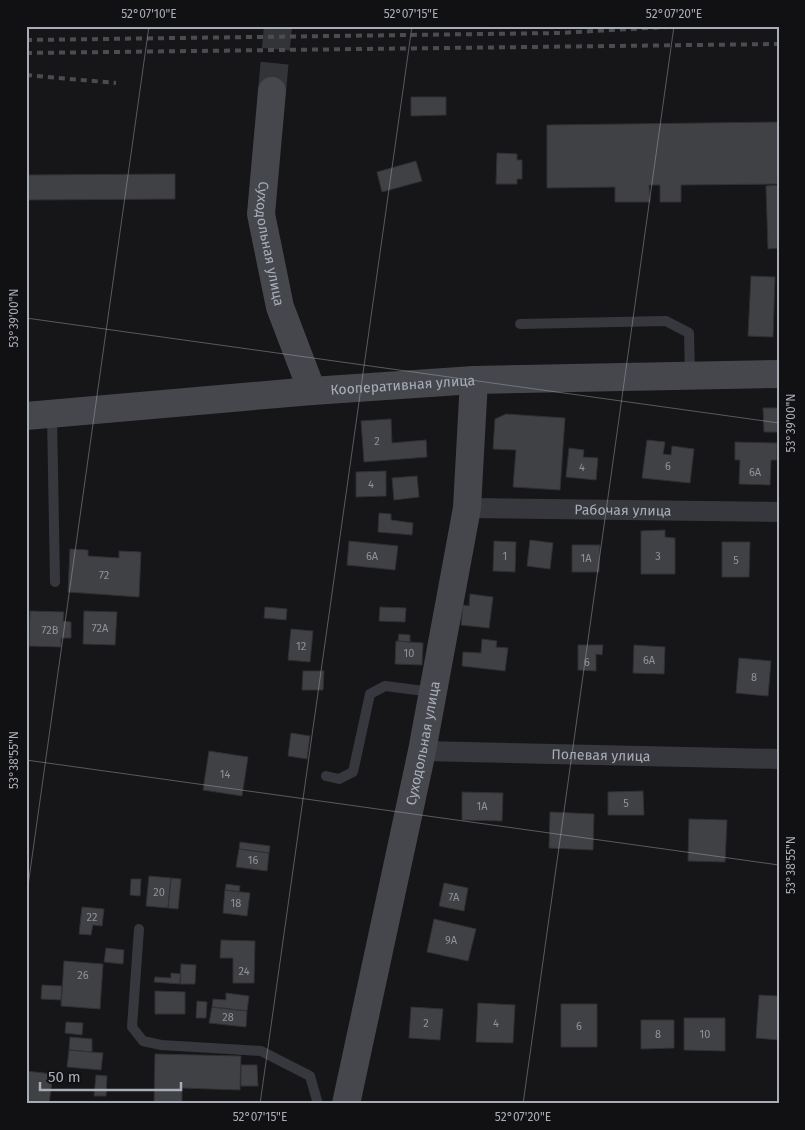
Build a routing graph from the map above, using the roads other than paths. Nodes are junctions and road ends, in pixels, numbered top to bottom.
1 (272, 91) tunnel mouth
2 (520, 324) dead end
3 (779, 374) edge
4 (690, 376) junction
5 (474, 380) junction
6 (312, 391) junction
7 (39, 415) edge
8 (26, 431) edge
9 (466, 508) junction
10 (779, 512) edge
11 (55, 582) dead end
12 (433, 692) junction
13 (422, 751) junction
14 (779, 759) edge
15 (326, 776) dead end
16 (138, 929) dead end
17 (318, 1104) edge
18 (346, 1104) edge

1 - 6 street, Суходольная улица
2 - 4 lane
3 - 4 street, Кооперативная улица
4 - 5 street, Кооперативная улица
5 - 6 street, Кооперативная улица
5 - 9 street, Суходольная улица
6 - 7 street, Кооперативная улица
7 - 8 street
7 - 11 lane
9 - 10 street, Рабочая улица
9 - 12 street, Суходольная улица
12 - 13 street, Суходольная улица
12 - 15 lane
13 - 14 street, Полевая улица
13 - 18 street, Суходольная улица
16 - 17 lane

